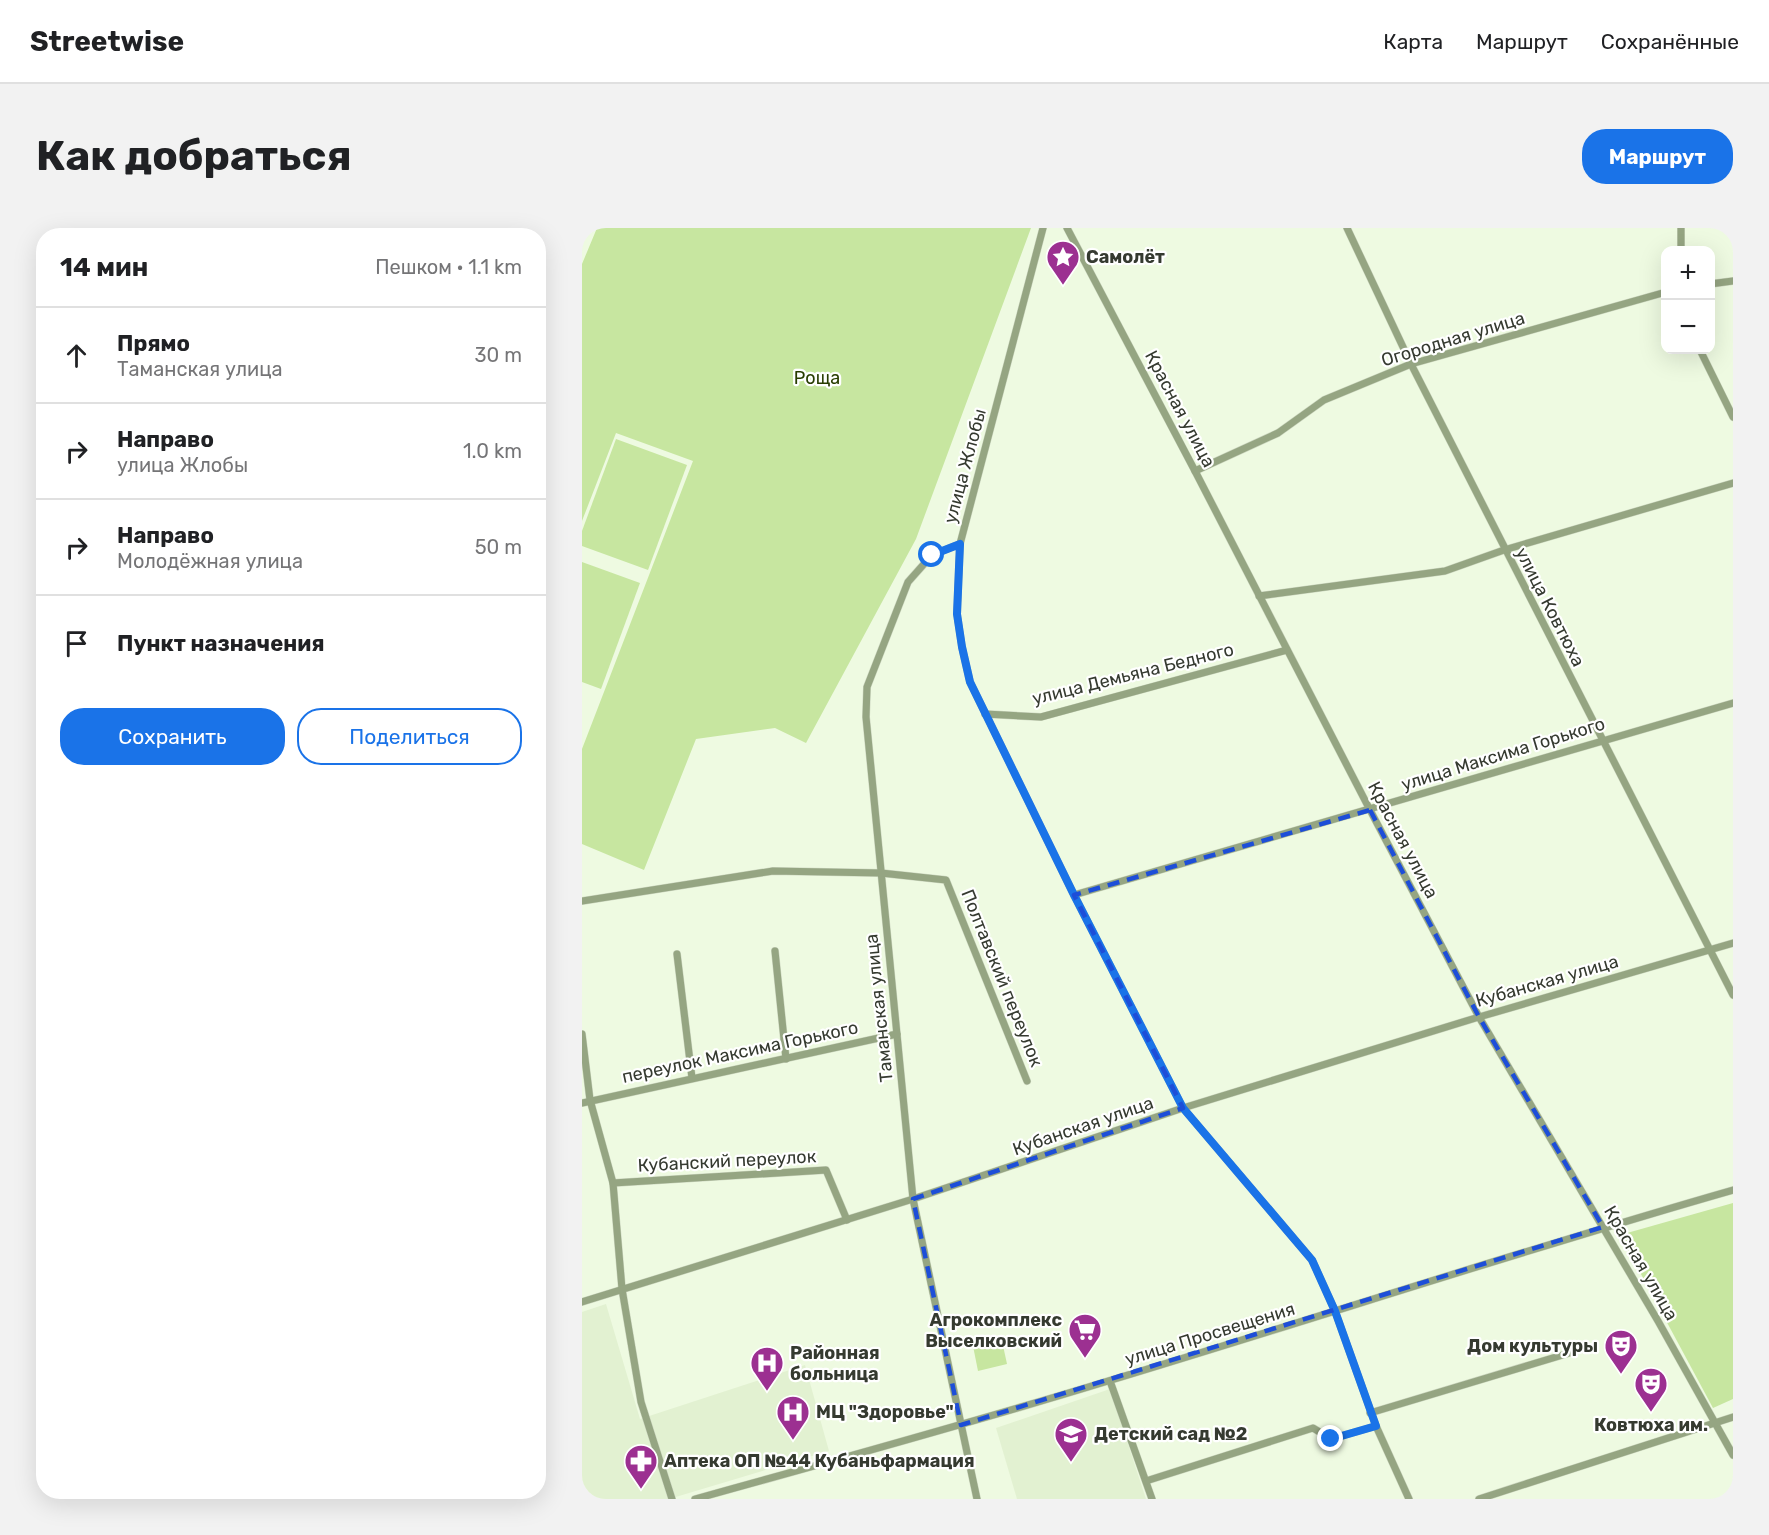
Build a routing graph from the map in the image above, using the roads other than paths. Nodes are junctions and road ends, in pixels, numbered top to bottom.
1 (1043, 228) edge
2 (1067, 228) edge
3 (1347, 228) edge
4 (1681, 228) edge
5 (1681, 246) edge
6 (1733, 281) edge
7 (1715, 283) edge
8 (1661, 293) edge
9 (1702, 354) edge
10 (1411, 363) junction
11 (1733, 417) edge
12 (1196, 471) junction
13 (1733, 483) edge
14 (960, 544) junction
15 (1504, 550) junction
16 (1259, 596) junction
17 (1287, 650) junction
18 (1733, 703) edge
19 (985, 714) junction
20 (1602, 740) junction
21 (1370, 810) junction
22 (881, 873) junction
23 (1074, 895) junction
24 (582, 901) edge
25 (1733, 943) edge
26 (1710, 950) junction
27 (775, 951) dead end
28 (677, 954) dead end
29 (1733, 995) edge
30 (1479, 1017) junction
31 (582, 1034) edge
32 (897, 1034) junction
33 (786, 1059) junction
34 (692, 1078) junction
35 (1026, 1081) dead end
36 (590, 1100) junction
37 (582, 1103) edge
38 (1183, 1108) junction
39 (613, 1183) junction
40 (1733, 1190) edge
41 (914, 1199) junction
42 (847, 1220) junction
43 (1603, 1227) junction
44 (622, 1289) junction
45 (582, 1302) edge
46 (1335, 1311) junction
47 (1576, 1351) dead end
48 (1110, 1381) junction
49 (1370, 1413) junction
50 (1733, 1417) edge
51 (1716, 1423) junction
52 (961, 1425) junction
53 (1376, 1426) junction
54 (1733, 1455) edge
55 (1146, 1481) junction
56 (672, 1499) edge
57 (695, 1499) edge
58 (977, 1499) edge
59 (1152, 1499) edge
60 (1409, 1499) edge
61 (1479, 1499) edge

1 - 14 street, улица Жлобы
2 - 12 street, Красная улица
3 - 10 street, улица Ковтюха
4 - 5 street
6 - 7 street
8 - 10 street, Огородная улица
9 - 11 street
10 - 12 street, Огородная улица
10 - 15 street, улица Ковтюха
12 - 16 street, Красная улица
13 - 15 street
14 - 19 street, улица Жлобы
14 - 22 street, Таманская улица
15 - 16 street
15 - 20 street, улица Ковтюха
16 - 17 street, Красная улица
17 - 19 street, улица Демьяна Бедного
17 - 21 street, Красная улица
18 - 20 street, улица Максима Горького
19 - 23 street, улица Жлобы
20 - 21 street, улица Максима Горького
20 - 26 street, улица Ковтюха
21 - 23 street, улица Максима Горького
21 - 30 street, Красная улица
22 - 24 street
22 - 32 street, Таманская улица
22 - 35 street, Полтавский переулок
23 - 38 street, улица Жлобы
25 - 26 street, Кубанская улица
26 - 29 street, улица Ковтюха
26 - 30 street, Кубанская улица
27 - 33 street
28 - 34 street
30 - 38 street, Кубанская улица
30 - 43 street, Красная улица
31 - 36 street
32 - 33 street, переулок Максима Горького
32 - 41 street, Таманская улица
33 - 34 street, переулок Максима Горького
34 - 36 street, переулок Максима Горького
36 - 37 street
36 - 39 street, Кубанский переулок
38 - 41 street, Кубанская улица
38 - 46 street, улица Жлобы
39 - 42 street, Кубанский переулок
39 - 44 street, Кубанский переулок
40 - 43 street, улица Просвещения
41 - 42 street, Кубанская улица
41 - 52 street, Таманская улица
42 - 44 street, Кубанская улица
43 - 46 street, улица Просвещения
43 - 51 street, Красная улица
44 - 45 street, Кубанская улица
44 - 56 street, Кубанский переулок
46 - 48 street, улица Просвещения
46 - 49 street, улица Жлобы
47 - 49 street
48 - 52 street, улица Просвещения
48 - 55 street
49 - 53 street, улица Жлобы
50 - 51 street
51 - 54 street, Красная улица
51 - 61 street
52 - 57 street, улица Просвещения
52 - 58 street, Таманская улица
53 - 55 street
53 - 60 street, улица Жлобы
55 - 59 street

